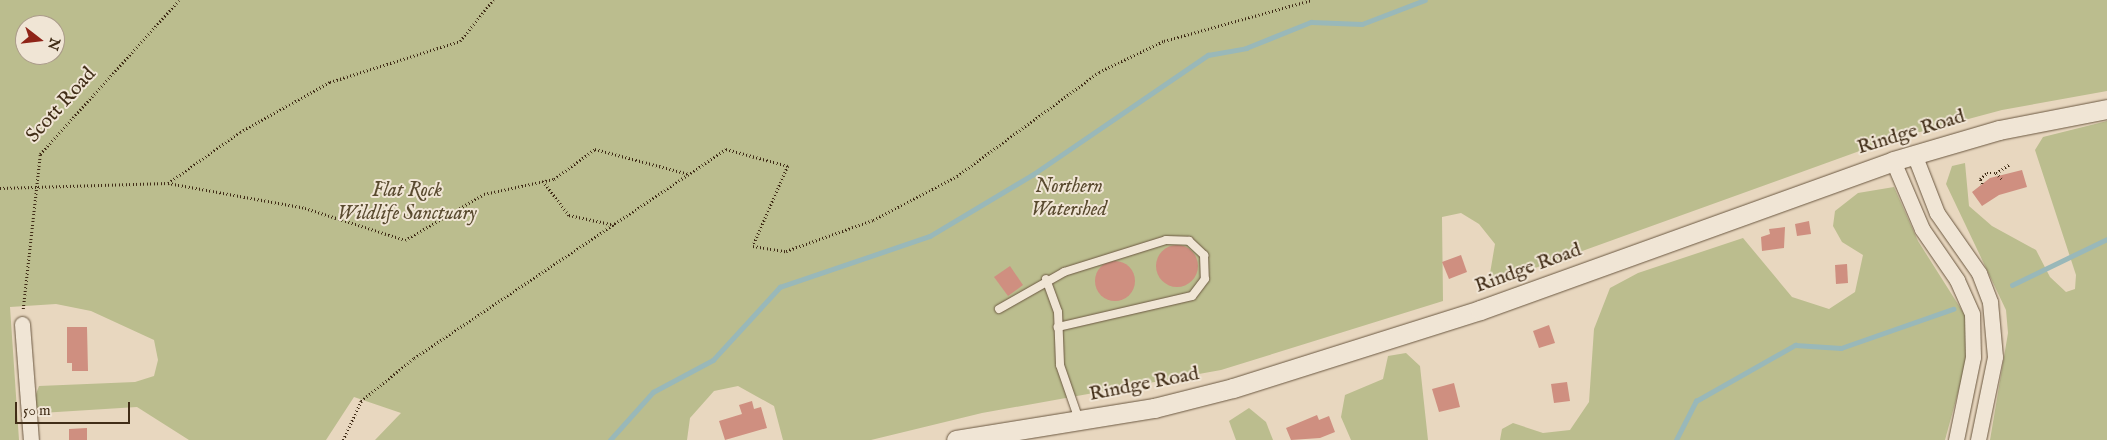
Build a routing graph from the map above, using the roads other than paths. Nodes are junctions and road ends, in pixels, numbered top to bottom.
1 (2107, 109) edge
2 (1914, 154) junction
3 (1893, 160) junction
4 (1046, 279) junction
5 (999, 309) dead end
6 (22, 324) road end
7 (1058, 327) junction
8 (1079, 420) junction
9 (31, 440) edge
10 (956, 440) edge
11 (1956, 440) edge
12 (1978, 440) edge

1 - 2 street, Rindge Road
2 - 3 street, Rindge Road
2 - 12 street
3 - 8 street, Rindge Road
3 - 11 street
4 - 5 lane
4 - 7 lane
4 - 7 lane
6 - 9 street
7 - 8 lane
8 - 10 street, Rindge Road

